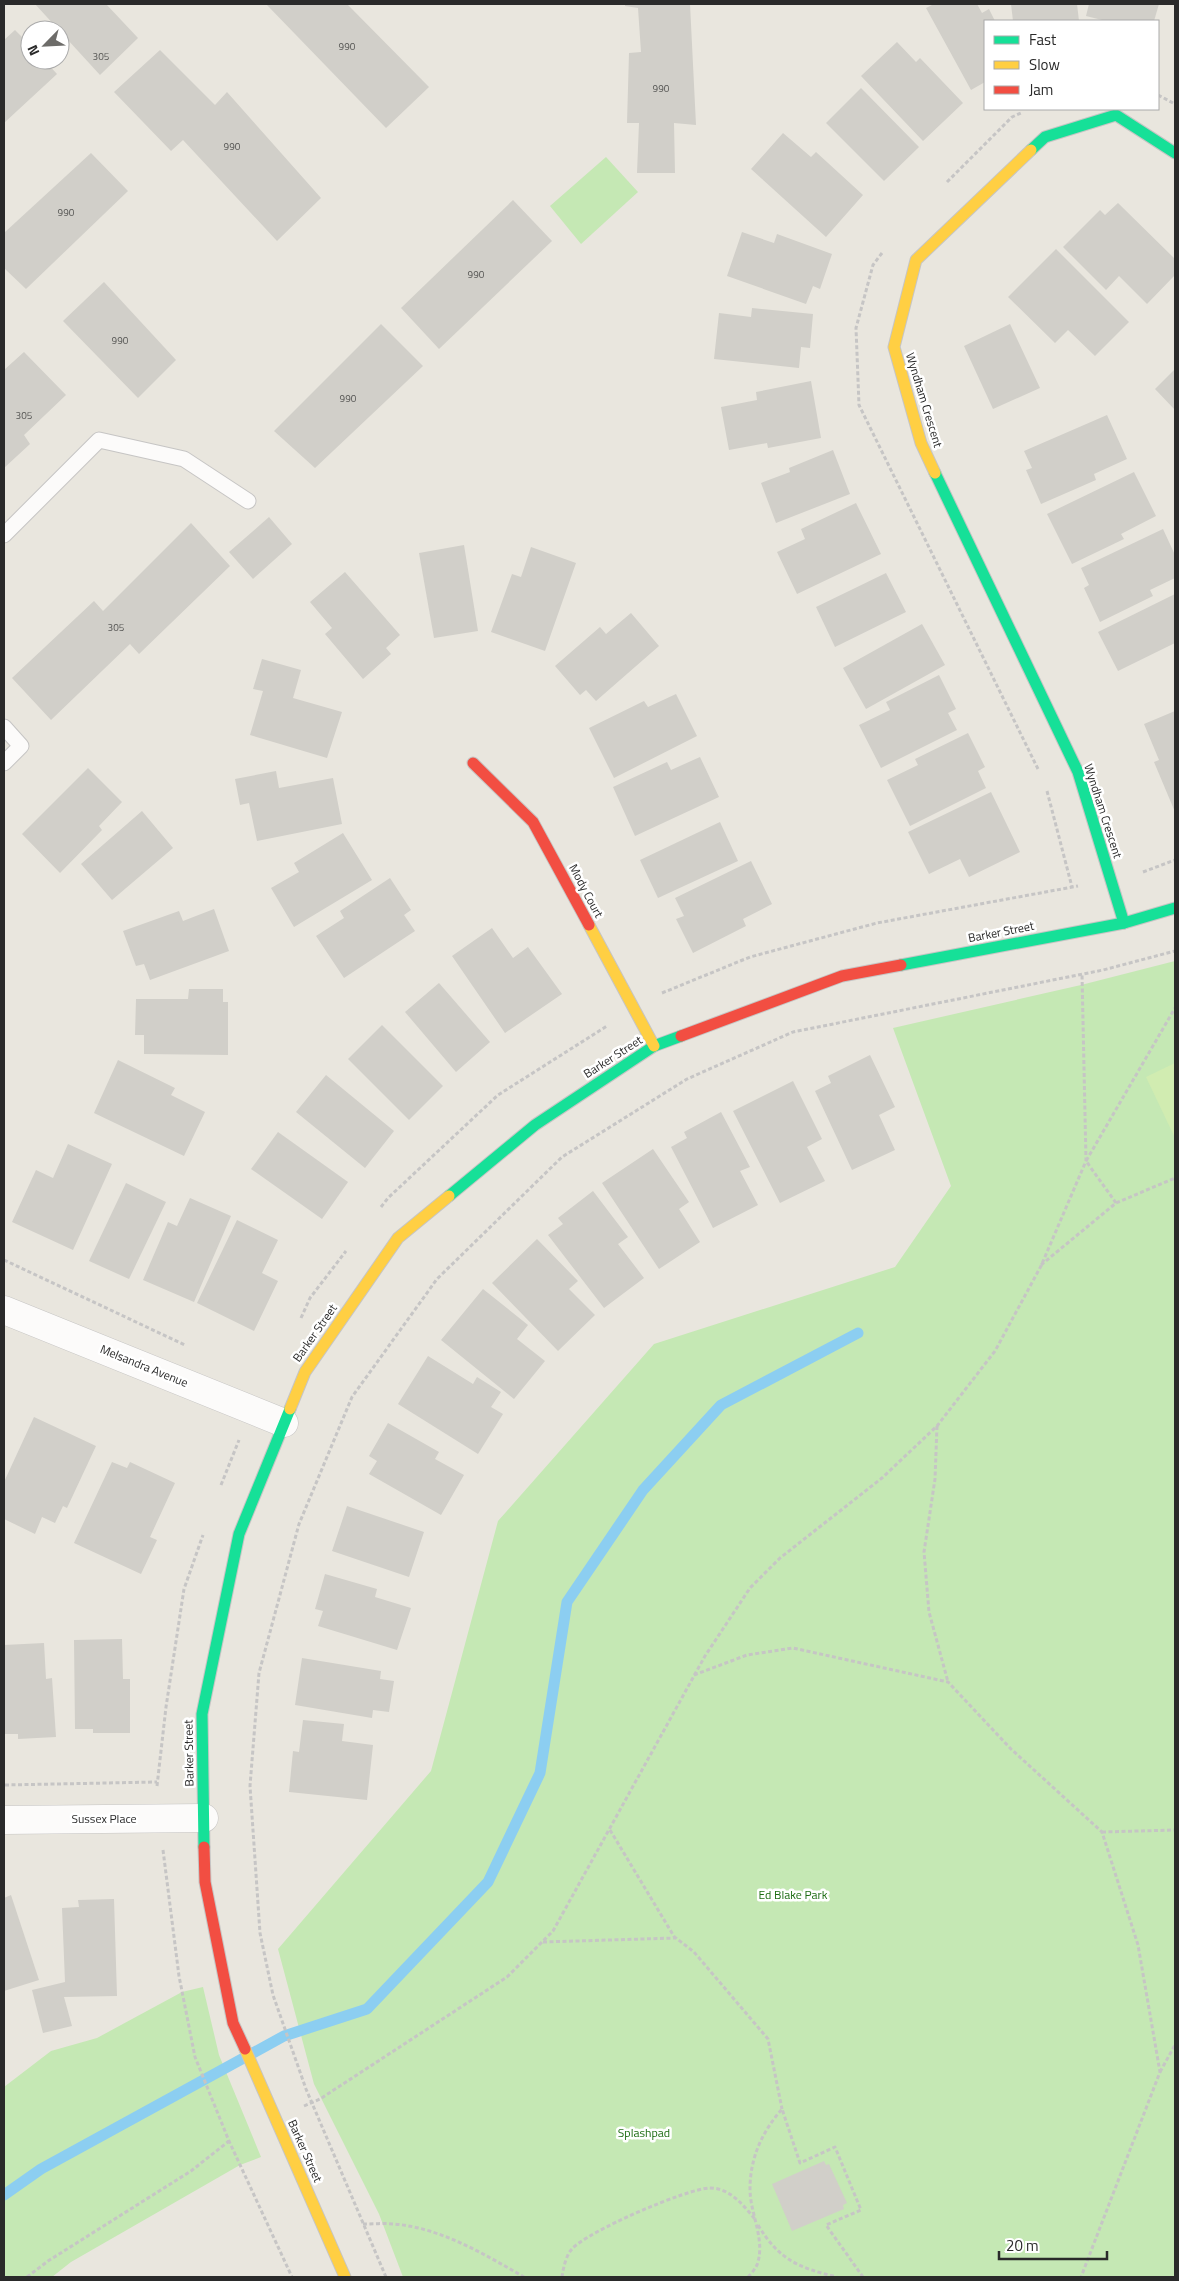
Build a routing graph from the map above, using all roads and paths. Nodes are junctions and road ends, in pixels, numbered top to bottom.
1 (1159, 96) edge
2 (1175, 104) edge
3 (1175, 153) edge
4 (248, 501) dead end
5 (4, 535) edge
6 (4, 727) edge
7 (4, 763) edge
8 (473, 763) dead end
9 (1175, 860) edge
10 (1111, 879) junction
11 (1175, 908) edge
12 (1124, 923) junction
13 (1175, 950) edge
14 (1082, 974) junction
15 (1175, 1008) edge
16 (634, 1010) junction
17 (654, 1046) junction
18 (1086, 1161) junction
19 (1175, 1178) edge
20 (1116, 1203) junction
21 (376, 1213) dead end
22 (352, 1244) dead end
23 (4, 1260) edge
24 (1041, 1266) junction
25 (4, 1310) edge
26 (298, 1324) dead end
27 (190, 1348) dead end
28 (254, 1411) junction
29 (284, 1423) junction
30 (937, 1426) junction
31 (219, 1490) dead end
32 (206, 1526) dead end
33 (694, 1674) junction
34 (948, 1682) junction
35 (157, 1782) junction
36 (4, 1785) edge
37 (204, 1818) junction
38 (160, 1819) junction
39 (4, 1820) edge
40 (610, 1830) junction
41 (1175, 1830) edge
42 (1102, 1832) junction
43 (676, 1938) junction
44 (543, 1942) junction
45 (1175, 2045) edge
46 (1160, 2072) junction
47 (311, 2102) junction
48 (782, 2109) junction
49 (276, 2120) junction
50 (229, 2142) junction
51 (756, 2221) junction
52 (363, 2224) junction
53 (27, 2277) edge
54 (292, 2277) edge
55 (345, 2277) edge
56 (386, 2277) edge
57 (524, 2277) edge
58 (562, 2277) edge
59 (748, 2277) edge
60 (837, 2277) edge
61 (863, 2277) edge
62 (1081, 2277) edge

1 - 2 path
3 - 10 street, Wyndham Crescent
4 - 5 lane
6 - 7 lane
8 - 16 street, Mody Court
9 - 10 path
10 - 12 street, Wyndham Crescent
10 - 16 path
11 - 12 street, Barker Street
12 - 17 street, Barker Street
13 - 14 path
14 - 18 path
14 - 47 path
15 - 18 path
16 - 17 street, Mody Court
16 - 21 path
17 - 29 street, Barker Street
18 - 20 path
18 - 24 path
19 - 20 path
20 - 24 path
22 - 26 path
23 - 27 path
24 - 30 path
25 - 28 street, Melsandra Avenue
28 - 29 street, Melsandra Avenue
28 - 31 path
29 - 37 street, Barker Street
30 - 33 path
30 - 34 path
32 - 35 path
33 - 34 path
33 - 40 path
34 - 42 path
35 - 36 path
35 - 38 path
37 - 38 street, Sussex Place
37 - 49 street, Barker Street
38 - 39 street, Sussex Place
38 - 50 path
40 - 43 path
40 - 44 path
41 - 42 path
42 - 46 path
43 - 44 path
43 - 48 path
44 - 47 path
45 - 46 path
46 - 62 path
47 - 49 path
47 - 52 path
48 - 51 path
48 - 61 path
49 - 55 street, Barker Street
50 - 53 path
50 - 54 path
51 - 58 path
51 - 59 path
51 - 60 path
52 - 56 path
52 - 57 path

